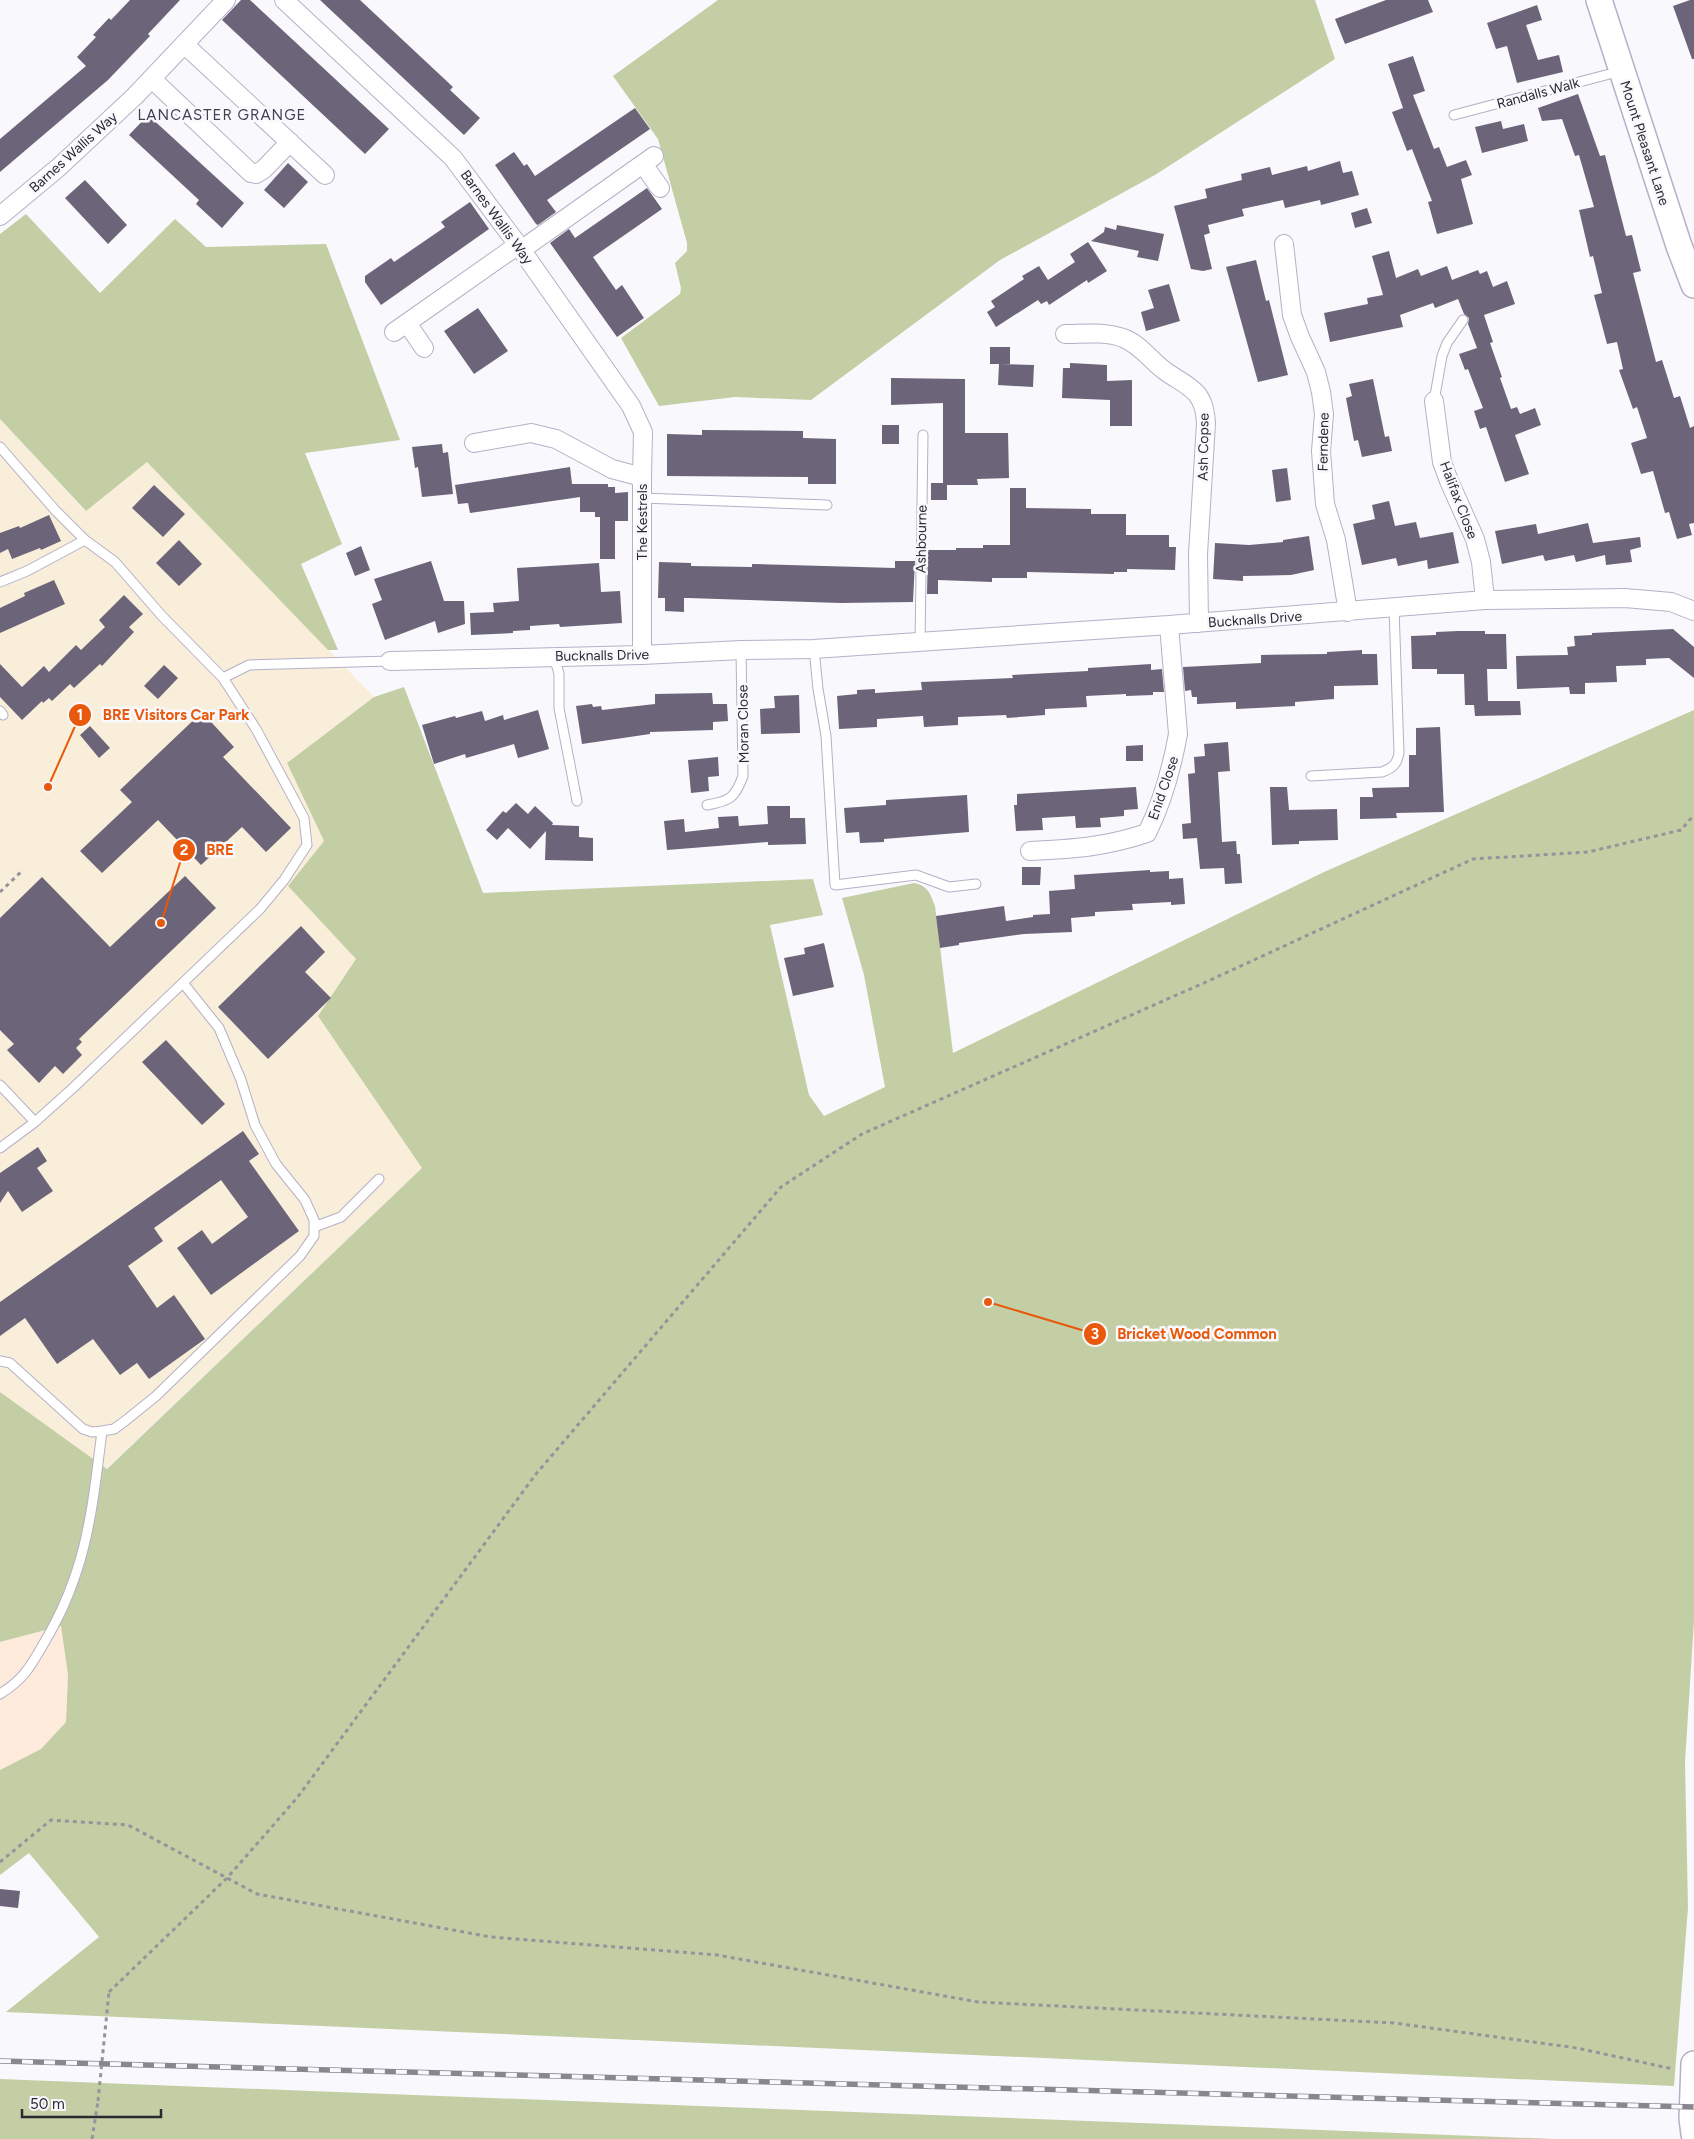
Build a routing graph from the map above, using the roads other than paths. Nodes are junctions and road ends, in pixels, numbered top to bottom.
1 (226, 0) edge
2 (284, 0) edge
3 (1599, 0) edge
4 (184, 44) junction
5 (1622, 71) junction
6 (152, 79) junction
7 (1454, 115) dead end
8 (290, 142) junction
9 (325, 176) dead end
10 (660, 188) dead end
11 (0, 216) edge
12 (1284, 244) dead end
13 (520, 247) junction
14 (1694, 285) edge
15 (1463, 320) dead end
16 (1065, 334) dead end
17 (424, 348) dead end
18 (1434, 401) joint
19 (923, 435) dead end
20 (474, 443) dead end
21 (0, 447) edge
22 (642, 477) junction
23 (642, 498) junction
24 (827, 506) dead end
25 (85, 540) junction
26 (0, 582) edge
27 (1485, 600) junction
28 (1394, 608) junction
29 (1348, 612) junction
30 (1694, 612) edge
31 (1200, 623) junction
32 (1169, 625) junction
33 (920, 643) junction
34 (814, 649) junction
35 (741, 650) junction
36 (554, 656) junction
37 (642, 656) junction
38 (390, 661) joint
39 (223, 678) junction
40 (1311, 776) dead end
41 (577, 801) dead end
42 (707, 805) dead end
43 (1030, 851) dead end
44 (976, 884) dead end
45 (183, 983) junction
46 (0, 1085) edge
47 (35, 1122) junction
48 (0, 1148) edge
49 (379, 1179) dead end
50 (314, 1227) junction
51 (0, 1361) edge
52 (102, 1431) junction
53 (0, 1694) edge
54 (1694, 2069) edge
55 (1694, 2134) edge

1 - 4 street, Barnes Wallis Way
2 - 13 street, Barnes Wallis Way
3 - 5 street, Mount Pleasant Lane
4 - 6 street, Barnes Wallis Way
4 - 8 street
5 - 7 lane, Randalls Walk
5 - 14 street, Mount Pleasant Lane
6 - 8 street
6 - 11 street, Barnes Wallis Way
8 - 9 street
10 - 13 street
12 - 29 street, Ferndene
13 - 17 street
13 - 22 street, Barnes Wallis Way
15 - 18 lane
16 - 31 street, Ash Copse
18 - 27 street, Halifax Close
19 - 33 lane, Ashbourne
20 - 22 street, The Kestrels
21 - 25 lane
22 - 23 street, The Kestrels
23 - 24 lane
23 - 37 street, The Kestrels
25 - 26 lane
25 - 39 lane
27 - 28 street, Bucknalls Drive
27 - 30 street, Bucknalls Drive
28 - 29 street, Bucknalls Drive
28 - 40 lane
29 - 31 street, Bucknalls Drive
31 - 32 street, Bucknalls Drive
32 - 33 street, Bucknalls Drive
32 - 43 street, Enid Close
33 - 34 street, Bucknalls Drive
34 - 35 street, Bucknalls Drive
34 - 44 lane
35 - 37 street, Bucknalls Drive
35 - 42 lane, Moran Close
36 - 37 street, Bucknalls Drive
36 - 38 street, Bucknalls Drive
36 - 41 lane
38 - 39 lane
39 - 45 lane
45 - 47 lane
45 - 50 lane
46 - 47 lane
47 - 48 lane
49 - 50 lane
50 - 52 lane
51 - 52 lane
52 - 53 lane
54 - 55 street

